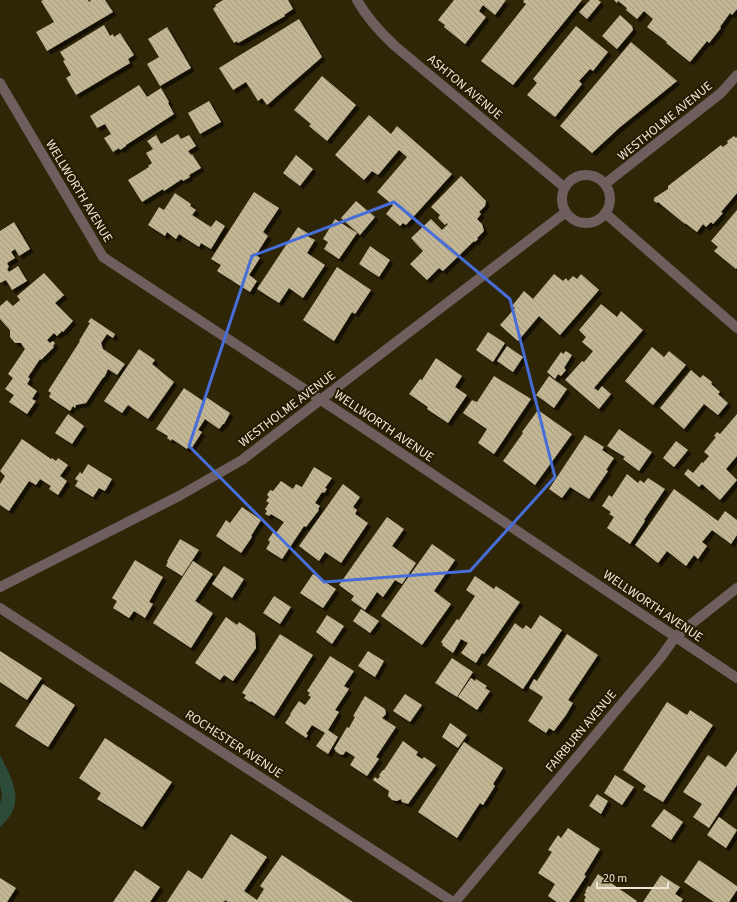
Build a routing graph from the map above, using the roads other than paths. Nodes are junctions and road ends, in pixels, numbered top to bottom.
1 (357, 0) edge
2 (737, 75) edge
3 (0, 83) edge
4 (605, 184) junction
5 (564, 187) junction
6 (566, 212) junction
7 (605, 214) junction
8 (737, 328) edge
9 (321, 400) junction
10 (0, 587) edge
11 (737, 588) edge
12 (0, 608) edge
13 (676, 636) junction
14 (737, 678) edge
15 (454, 902) edge

1 - 5 street, ASHTON AVENUE
2 - 4 street, WESTHOLME AVENUE
3 - 9 street, WELLWORTH AVENUE
4 - 5 street
4 - 7 street
5 - 6 street
6 - 7 street
6 - 9 street, WESTHOLME AVENUE
7 - 8 street
9 - 10 street, WESTHOLME AVENUE
9 - 13 street, WELLWORTH AVENUE
11 - 13 street, FAIRBURN AVENUE
12 - 15 street, ROCHESTER AVENUE
13 - 14 street, WELLWORTH AVENUE
13 - 15 street, FAIRBURN AVENUE

